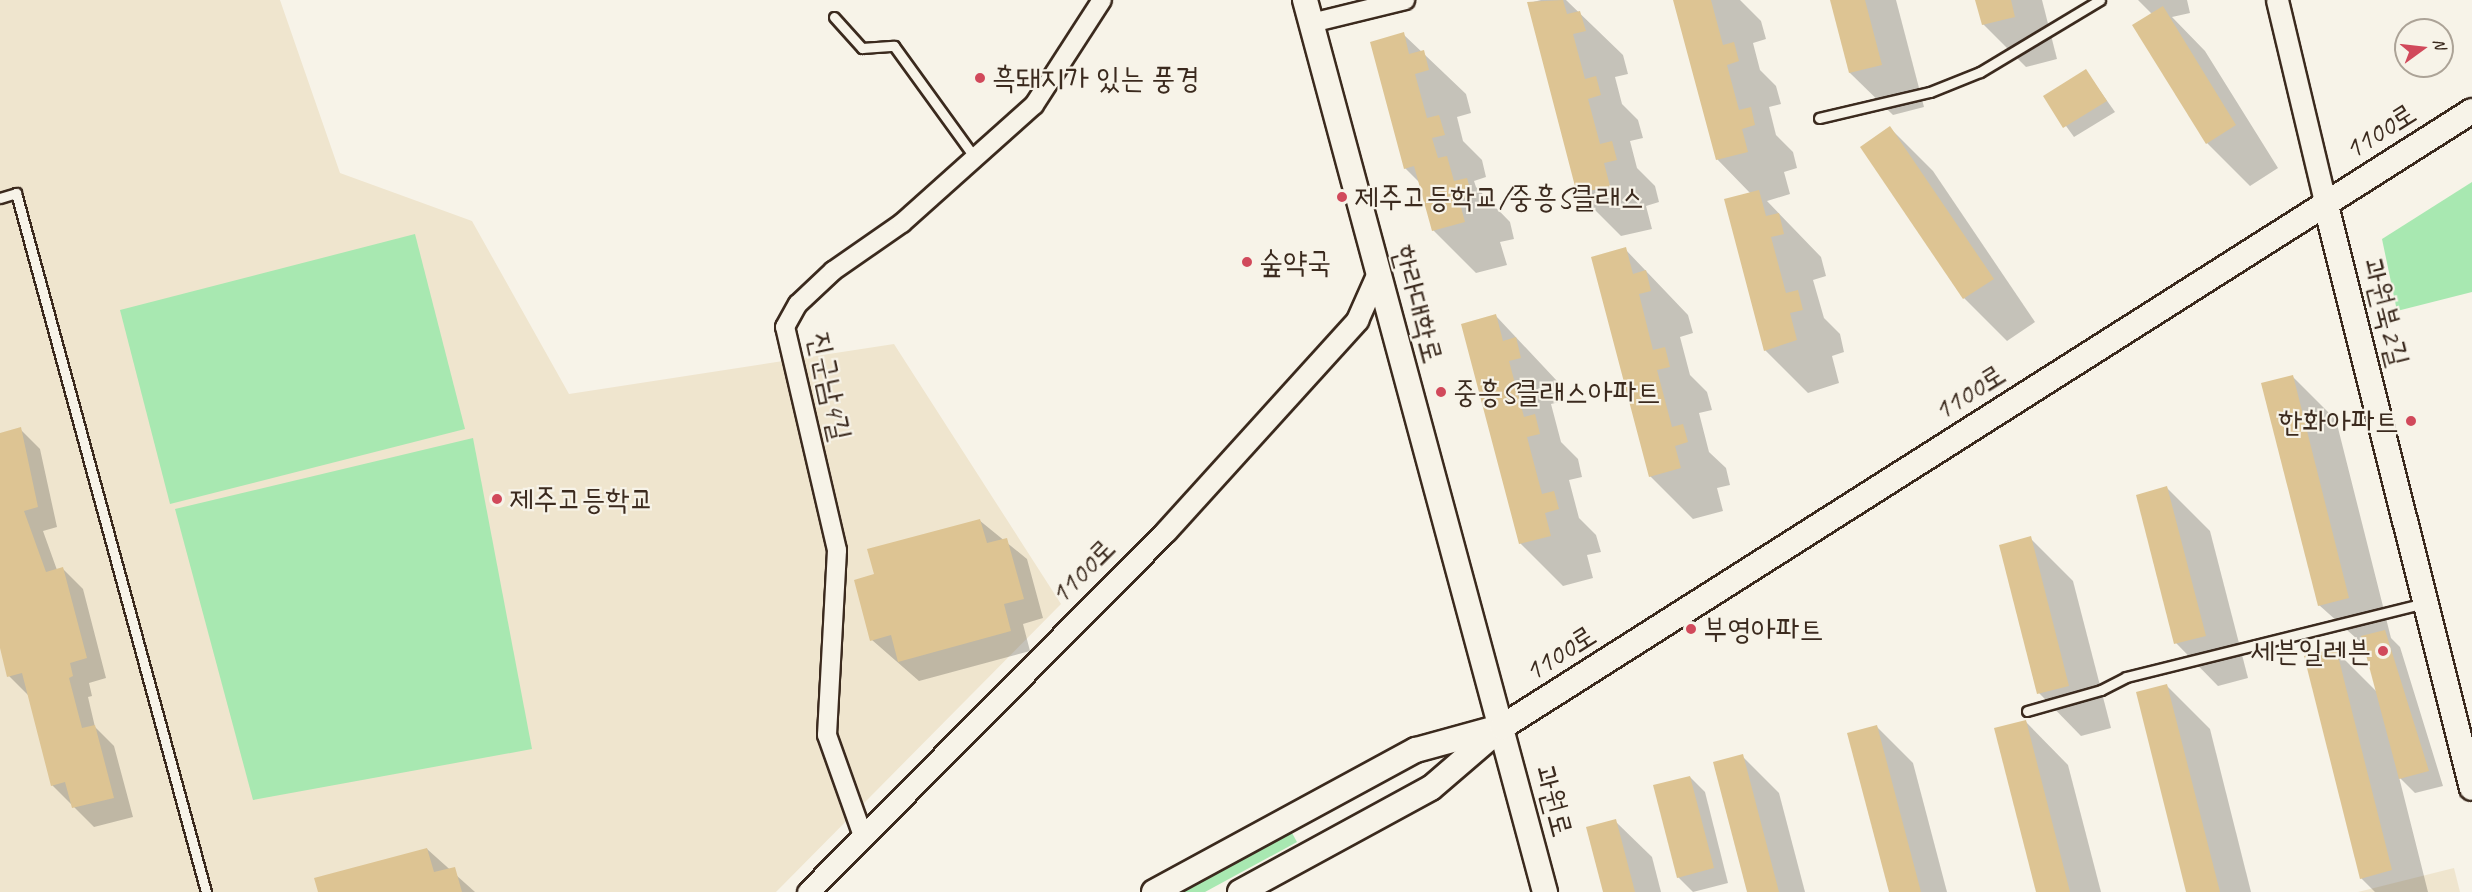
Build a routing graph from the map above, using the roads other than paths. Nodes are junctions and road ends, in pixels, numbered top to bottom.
1 (1102, 0) edge
2 (1305, 0) edge
3 (1405, 0) edge
4 (2100, 0) edge
5 (2277, 0) edge
6 (834, 17) dead end
7 (1311, 23) junction
8 (2472, 111) edge
9 (1819, 118) dead end
10 (973, 155) junction
11 (0, 198) edge
12 (2325, 202) junction
13 (1377, 275) junction
14 (2427, 602) junction
15 (2027, 711) dead end
16 (1502, 727) junction
17 (2472, 788) edge
18 (863, 836) junction
19 (206, 892) edge
20 (808, 892) edge
21 (1154, 892) edge
22 (1240, 892) edge
23 (1545, 892) edge

1 - 10 street, 진군남4길
2 - 7 main road, 한라대학로
3 - 7 street
4 - 9 lane
5 - 12 street
6 - 10 lane
7 - 13 main road, 한라대학로
8 - 12 main road, 1100로
10 - 18 street, 진군남4길
11 - 19 lane
12 - 14 main road, 과원북2길
12 - 16 main road, 1100로
13 - 16 main road, 한라대학로
13 - 18 street, 1100로
14 - 15 lane
14 - 17 main road, 과원북2길
16 - 21 main road, 1100로
16 - 22 main road, 1100로
16 - 23 main road, 과원로
18 - 20 street, 1100로

